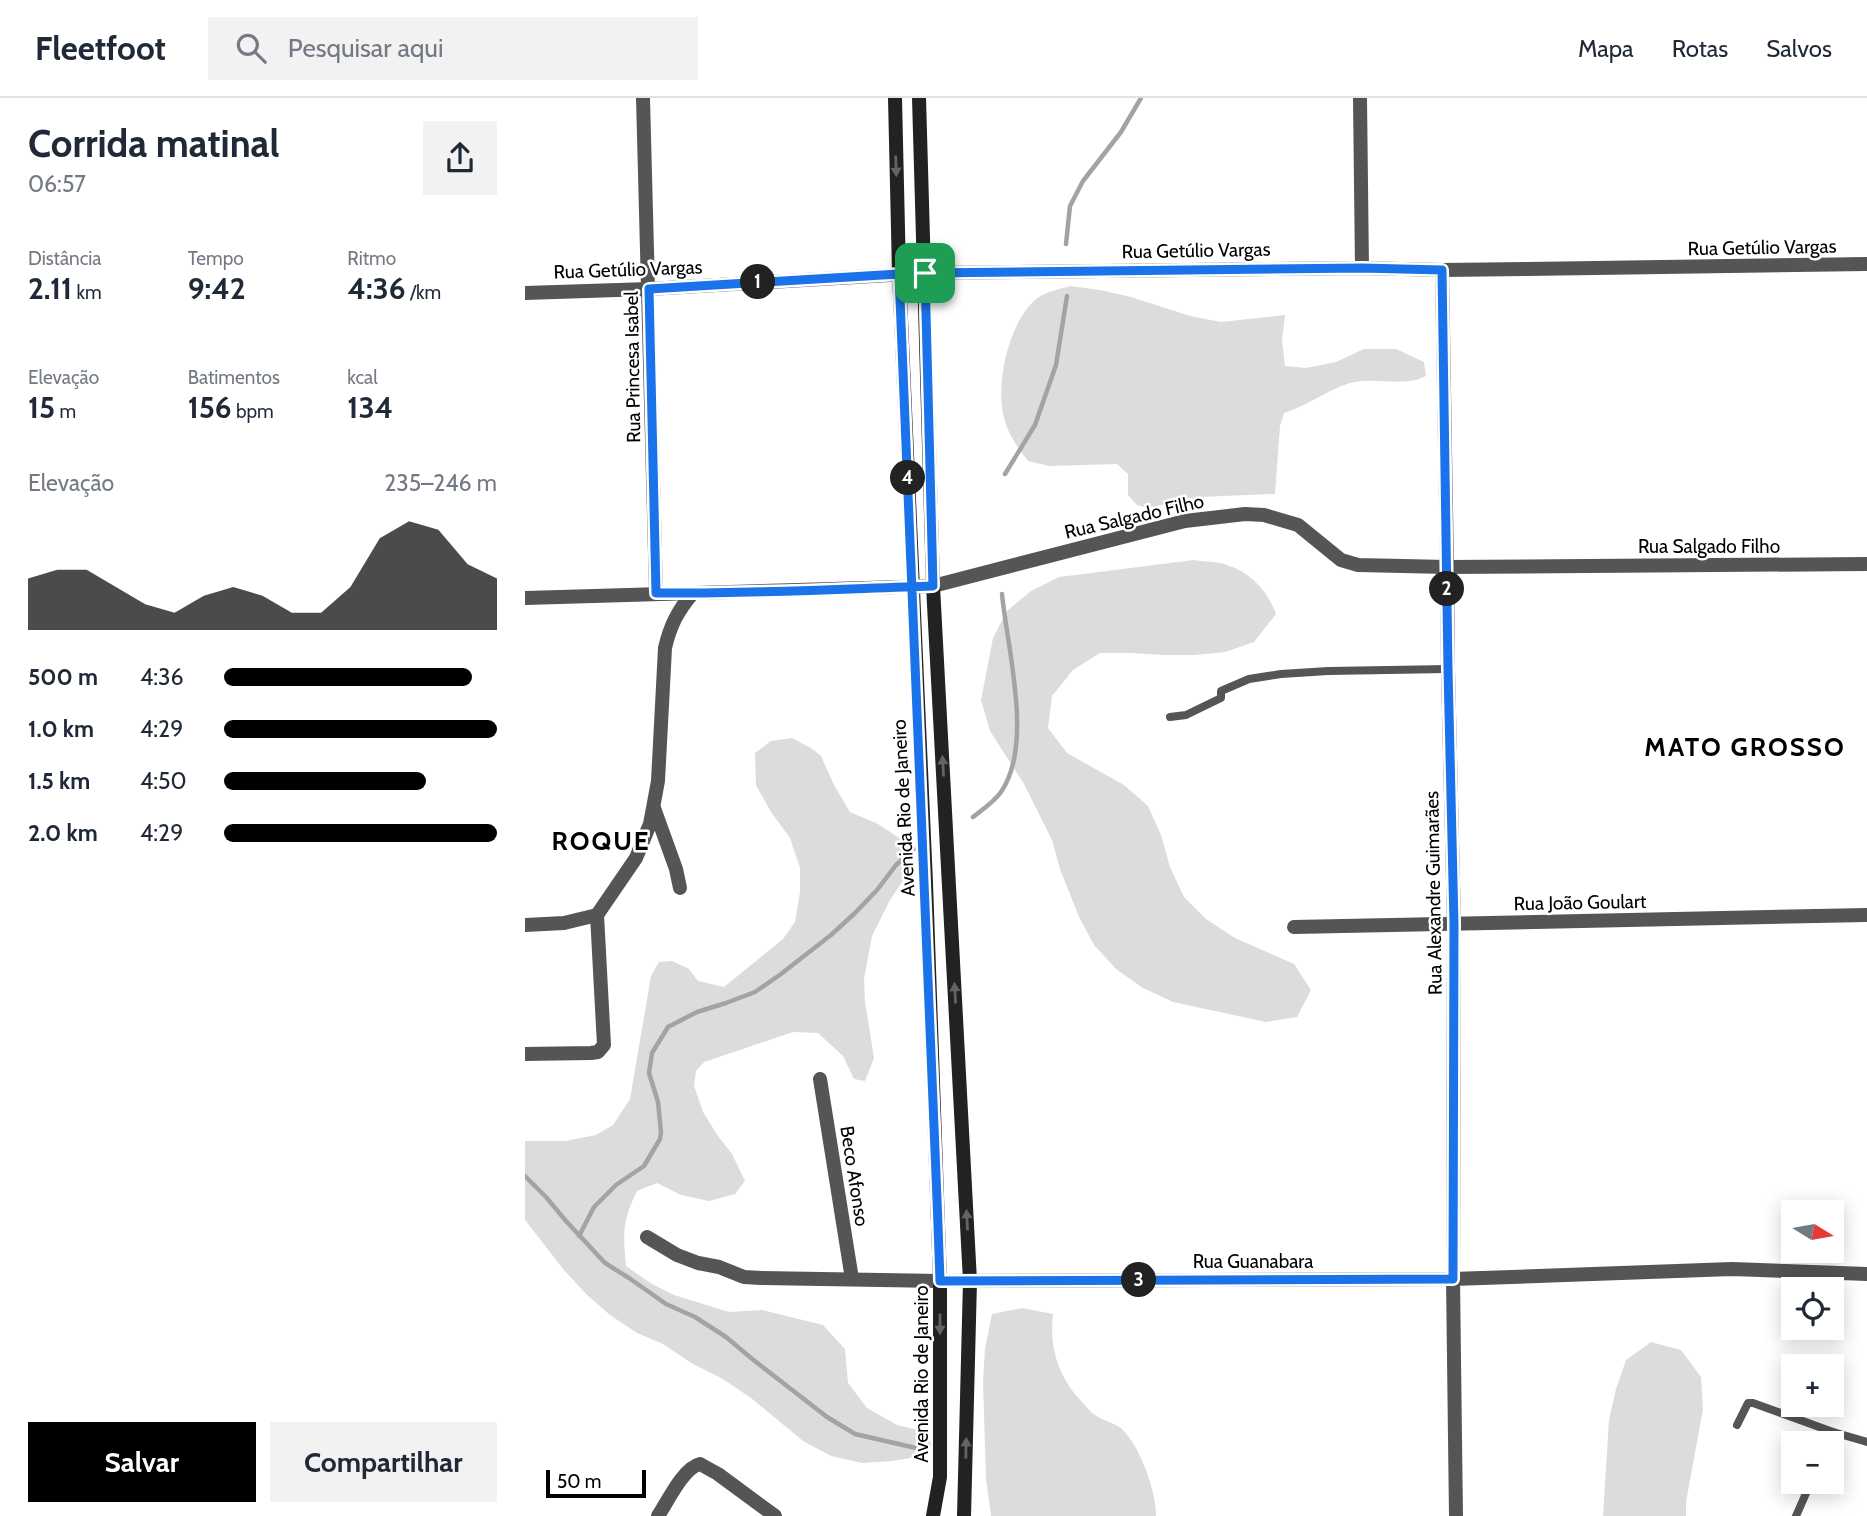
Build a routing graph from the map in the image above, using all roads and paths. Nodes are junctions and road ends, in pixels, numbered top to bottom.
1 (643, 98) edge
2 (895, 98) edge
3 (919, 98) edge
4 (1360, 98) edge
5 (1867, 264) edge
6 (1362, 268) junction
7 (1442, 270) junction
8 (925, 273) junction
9 (899, 274) junction
10 (649, 289) junction
11 (525, 293) edge
12 (1867, 564) edge
13 (1447, 567) junction
14 (933, 586) junction
15 (912, 587) junction
16 (656, 593) junction
17 (693, 593) junction
18 (525, 598) edge
19 (1448, 669) junction
20 (1170, 717) dead end
21 (653, 807) junction
22 (680, 888) dead end
23 (597, 915) junction
24 (1867, 915) edge
25 (1454, 924) junction
26 (525, 925) edge
27 (1294, 927) dead end
28 (525, 1054) edge
29 (820, 1079) dead end
30 (647, 1237) dead end
31 (1867, 1274) edge
32 (852, 1279) junction
33 (1453, 1279) junction
34 (940, 1281) junction
35 (970, 1281) junction
36 (1737, 1425) dead end
37 (1830, 1431) edge
38 (1844, 1435) edge
39 (1867, 1442) edge
40 (1806, 1494) edge
41 (658, 1516) edge
42 (775, 1516) edge
43 (933, 1516) edge
44 (964, 1516) edge
45 (1456, 1516) edge
46 (1796, 1516) edge

1 - 10 street, Rua Princesa Isabel
2 -> 9 main road, Avenida Rio de Janeiro
3 - 8 main road
4 - 6 street
5 - 7 street, Rua Getúlio Vargas
6 - 7 street, Rua Getúlio Vargas
6 - 8 street, Rua Getúlio Vargas
7 - 13 street, Rua Alexandre Guimarães
8 - 9 street, Rua Getúlio Vargas
8 - 14 main road
9 - 10 street, Rua Getúlio Vargas
9 - 15 main road, Avenida Rio de Janeiro
10 - 11 street, Rua Getúlio Vargas
10 - 16 street, Rua Princesa Isabel
12 - 13 street, Rua Salgado Filho
13 - 14 street, Rua Salgado Filho
13 - 19 street, Rua Alexandre Guimarães
14 - 15 street, Rua Salgado Filho
35 -> 14 main road
15 - 17 street, Rua Salgado Filho
15 - 34 main road, Avenida Rio de Janeiro
16 - 17 street, Rua Salgado Filho
16 - 18 street, Rua Salgado Filho
17 - 21 street
19 - 20 lane
19 - 25 street, Rua Alexandre Guimarães
21 - 22 street
21 - 23 street
23 - 26 street
23 - 28 street
24 - 25 street, Rua João Goulart
25 - 27 street, Rua João Goulart
25 - 33 street, Rua Alexandre Guimarães
29 - 32 street, Beco Afonso
30 - 32 street, Rua Guanabara
31 - 33 street, Rua Guanabara
32 - 34 street, Rua Guanabara
33 - 35 street, Rua Guanabara
33 - 45 street, Rua Alexandre Guimarães
34 - 35 street, Rua Guanabara
34 -> 43 main road, Avenida Rio de Janeiro
44 -> 35 main road
36 - 37 lane
38 - 39 lane
40 - 46 lane
41 - 42 street

